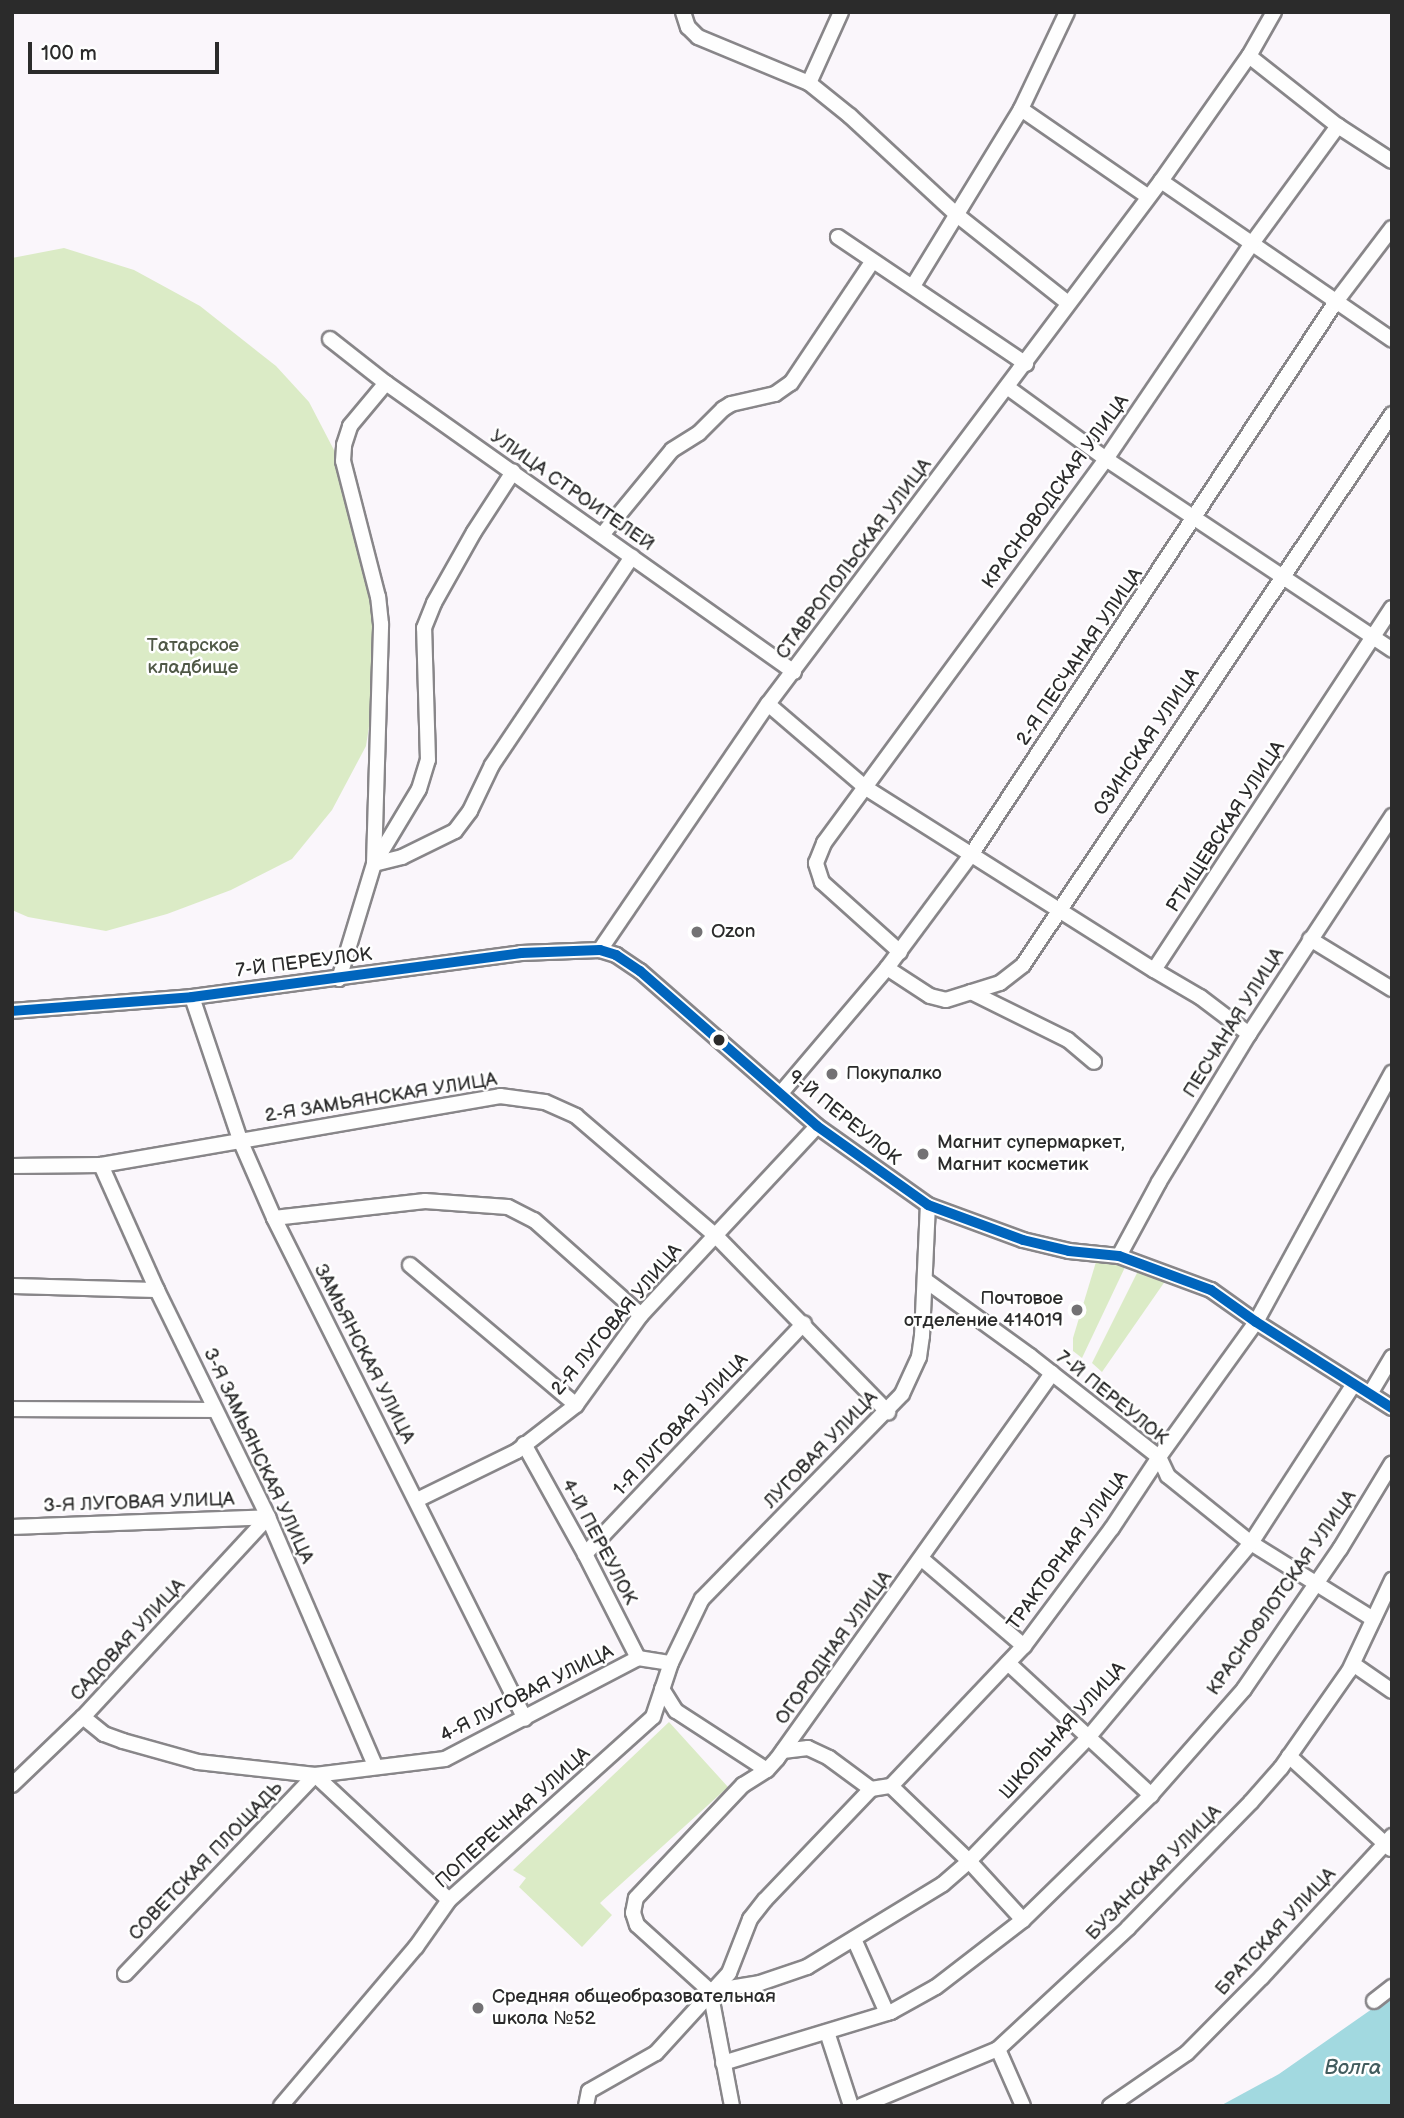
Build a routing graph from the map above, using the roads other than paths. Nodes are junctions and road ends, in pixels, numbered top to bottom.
1 (683, 12) edge
2 (841, 12) edge
3 (1067, 12) edge
4 (1270, 15) edge
5 (1249, 56) junction
6 (809, 83) junction
7 (1021, 109) junction
8 (1338, 126) junction
9 (1392, 161) edge
10 (1161, 181) junction
11 (1147, 196) junction
12 (957, 215) junction
13 (1392, 228) edge
14 (838, 237) dead end
15 (1253, 242) junction
16 (872, 262) junction
17 (912, 286) junction
18 (1068, 303) junction
19 (1335, 303) junction
20 (330, 340) dead end
21 (1392, 340) edge
22 (1026, 364) junction
23 (386, 383) junction
24 (1007, 387) junction
25 (1392, 414) edge
26 (1106, 459) junction
27 (513, 472) junction
28 (1196, 517) junction
29 (603, 535) junction
30 (632, 557) junction
31 (1280, 577) junction
32 (1392, 608) edge
33 (1373, 638) junction
34 (1392, 650) edge
35 (794, 672) junction
36 (768, 704) junction
37 (866, 788) junction
38 (1392, 816) edge
39 (971, 855) junction
40 (374, 864) junction
41 (1057, 911) junction
42 (1310, 939) junction
43 (600, 950) junction
44 (900, 952) junction
45 (887, 968) junction
46 (1154, 970) junction
47 (339, 979) junction
48 (1392, 989) edge
49 (971, 992) junction
50 (192, 997) junction
51 (12, 1010) edge
52 (1249, 1034) junction
53 (1094, 1062) dead end
54 (1392, 1073) edge
55 (780, 1093) junction
56 (817, 1126) junction
57 (240, 1140) junction
58 (101, 1165) junction
59 (12, 1166) edge
60 (928, 1205) junction
61 (274, 1218) junction
62 (715, 1235) junction
63 (1119, 1256) junction
64 (410, 1265) dead end
65 (925, 1280) junction
66 (12, 1286) edge
67 (157, 1290) junction
68 (641, 1315) junction
69 (1256, 1322) junction
70 (804, 1323) junction
71 (1392, 1357) edge
72 (1052, 1373) junction
73 (1354, 1384) junction
74 (1370, 1394) junction
75 (576, 1405) junction
76 (1392, 1408) edge
77 (12, 1409) edge
78 (215, 1410) junction
79 (888, 1412) junction
80 (524, 1444) junction
81 (1159, 1457) junction
82 (1392, 1463) edge
83 (416, 1500) junction
84 (268, 1517) junction
85 (12, 1527) edge
86 (1251, 1543) junction
87 (585, 1554) junction
88 (922, 1559) junction
89 (1392, 1580) edge
90 (1317, 1583) junction
91 (1374, 1619) junction
92 (1024, 1646) junction
93 (638, 1658) junction
94 (671, 1663) junction
95 (1008, 1663) junction
96 (1353, 1664) junction
97 (662, 1689) junction
98 (1392, 1691) edge
99 (83, 1717) junction
100 (525, 1719) junction
101 (1087, 1739) junction
102 (783, 1751) junction
103 (1289, 1756) junction
104 (375, 1766) junction
105 (768, 1770) junction
106 (315, 1774) junction
107 (12, 1785) edge
108 (891, 1786) junction
109 (871, 1789) junction
110 (1151, 1795) junction
111 (1390, 1843) edge
112 (969, 1861) junction
113 (449, 1900) junction
114 (1023, 1920) junction
115 (854, 1939) junction
116 (125, 1975) dead end
117 (1392, 1987) edge
118 (710, 1991) junction
119 (1374, 2001) dead end
120 (887, 2013) junction
121 (827, 2032) junction
122 (998, 2049) junction
123 (723, 2063) junction
124 (281, 2106) edge
125 (586, 2106) edge
126 (732, 2106) edge
127 (851, 2106) edge
128 (861, 2106) edge
129 (1023, 2106) edge
130 (1110, 2106) edge

1 - 6 street
2 - 6 street
3 - 7 street
4 - 5 street, СТАВРОПОЛЬСКАЯ УЛИЦА
5 - 8 street
5 - 10 street, СТАВРОПОЛЬСКАЯ УЛИЦА
6 - 12 street
7 - 11 street
7 - 12 street
8 - 9 street
8 - 15 street, КРАСНОВОДСКАЯ УЛИЦА
10 - 11 street, СТАВРОПОЛЬСКАЯ УЛИЦА
10 - 15 street
11 - 18 street, СТАВРОПОЛЬСКАЯ УЛИЦА
12 - 17 street
12 - 18 street
13 - 19 street, 2-Я ПЕСЧАНАЯ УЛИЦА
14 - 16 street
15 - 19 street
15 - 26 street, КРАСНОВОДСКАЯ УЛИЦА
16 - 17 street
16 - 29 street
17 - 22 street
18 - 22 street, СТАВРОПОЛЬСКАЯ УЛИЦА
19 - 21 street
19 - 28 street, 2-Я ПЕСЧАНАЯ УЛИЦА
20 - 23 street, УЛИЦА СТРОИТЕЛЕЙ
22 - 24 street, СТАВРОПОЛЬСКАЯ УЛИЦА
23 - 27 street, УЛИЦА СТРОИТЕЛЕЙ
23 - 40 street
24 - 26 street
24 - 35 street, СТАВРОПОЛЬСКАЯ УЛИЦА
25 - 31 street, ОЗИНСКАЯ УЛИЦА
26 - 28 street
26 - 37 street, КРАСНОВОДСКАЯ УЛИЦА
27 - 29 street, УЛИЦА СТРОИТЕЛЕЙ
27 - 40 street
28 - 31 street
28 - 39 street, 2-Я ПЕСЧАНАЯ УЛИЦА
29 - 30 street, УЛИЦА СТРОИТЕЛЕЙ
30 - 35 street, УЛИЦА СТРОИТЕЛЕЙ
30 - 40 street
31 - 33 street
31 - 41 street, ОЗИНСКАЯ УЛИЦА
32 - 33 street, РТИЩЕВСКАЯ УЛИЦА
33 - 34 street
33 - 46 street, РТИЩЕВСКАЯ УЛИЦА
35 - 36 street, СТАВРОПОЛЬСКАЯ УЛИЦА
36 - 37 street
36 - 43 street, СТАВРОПОЛЬСКАЯ УЛИЦА
37 - 39 street
37 - 44 street, КРАСНОВОДСКАЯ УЛИЦА
38 - 42 street, ПЕСЧАНАЯ УЛИЦА
39 - 41 street
39 - 44 street, 2-Я ПЕСЧАНАЯ УЛИЦА
40 - 47 street
41 - 46 street
41 - 49 street, ОЗИНСКАЯ УЛИЦА
42 - 48 street
42 - 52 street, ПЕСЧАНАЯ УЛИЦА
43 - 47 street, 7-Й ПЕРЕУЛОК
43 - 55 street, 9-Й ПЕРЕУЛОК
44 - 45 street, 2-Я ПЕСЧАНАЯ УЛИЦА
45 - 49 street, ОЗИНСКАЯ УЛИЦА
45 - 55 street, 2-Я ПЕСЧАНАЯ УЛИЦА
46 - 52 street
47 - 50 street, 7-Й ПЕРЕУЛОК
49 - 53 street
50 - 51 street, 7-Й ПЕРЕУЛОК
50 - 57 street, ЗАМЬЯНСКАЯ УЛИЦА
52 - 63 street, ПЕСЧАНАЯ УЛИЦА
54 - 69 street, ТРАКТОРНАЯ УЛИЦА
55 - 56 street, 9-Й ПЕРЕУЛОК
56 - 60 street, 9-Й ПЕРЕУЛОК
56 - 62 street, 2-Я ЛУГОВАЯ УЛИЦА
57 - 58 street, 2-Я ЗАМЬЯНСКАЯ УЛИЦА
57 - 61 street, ЗАМЬЯНСКАЯ УЛИЦА
57 - 62 street, 2-Я ЗАМЬЯНСКАЯ УЛИЦА
58 - 59 street, 2-Я ЗАМЬЯНСКАЯ УЛИЦА
58 - 67 street, 3-Я ЗАМЬЯНСКАЯ УЛИЦА
60 - 63 street, 9-Й ПЕРЕУЛОК
60 - 65 street, ЛУГОВАЯ УЛИЦА
61 - 68 street
61 - 83 street, ЗАМЬЯНСКАЯ УЛИЦА
62 - 68 street, 2-Я ЛУГОВАЯ УЛИЦА
62 - 70 street, 2-Я ЗАМЬЯНСКАЯ УЛИЦА
63 - 69 street, 9-Й ПЕРЕУЛОК
64 - 75 street
65 - 72 street, 7-Й ПЕРЕУЛОК
65 - 79 street, ЛУГОВАЯ УЛИЦА
66 - 67 street
67 - 78 street, 3-Я ЗАМЬЯНСКАЯ УЛИЦА
68 - 75 street, 2-Я ЛУГОВАЯ УЛИЦА
69 - 73 street, 9-Й ПЕРЕУЛОК
69 - 81 street, ТРАКТОРНАЯ УЛИЦА
70 - 79 street, 2-Я ЗАМЬЯНСКАЯ УЛИЦА
70 - 87 street, 1-Я ЛУГОВАЯ УЛИЦА
71 - 74 street
72 - 81 street, 7-Й ПЕРЕУЛОК
72 - 88 street, ОГОРОДНАЯ УЛИЦА
73 - 74 street, 9-Й ПЕРЕУЛОК
73 - 86 street, ШКОЛЬНАЯ УЛИЦА
74 - 76 street, 9-Й ПЕРЕУЛОК
75 - 80 street, 2-Я ЛУГОВАЯ УЛИЦА
77 - 78 street
78 - 84 street, 3-Я ЗАМЬЯНСКАЯ УЛИЦА
79 - 94 street, ЛУГОВАЯ УЛИЦА
80 - 83 street, 2-Я ЛУГОВАЯ УЛИЦА
80 - 87 street, 4-Й ПЕРЕУЛОК
81 - 86 street, 7-Й ПЕРЕУЛОК
81 - 92 street, ТРАКТОРНАЯ УЛИЦА
82 - 90 street, КРАСНОФЛОТСКАЯ УЛИЦА
83 - 100 street, ЗАМЬЯНСКАЯ УЛИЦА
84 - 85 street, 3-Я ЛУГОВАЯ УЛИЦА
84 - 99 street, САДОВАЯ УЛИЦА
84 - 104 street, 3-Я ЗАМЬЯНСКАЯ УЛИЦА
86 - 90 street, 7-Й ПЕРЕУЛОК
86 - 101 street, ШКОЛЬНАЯ УЛИЦА
87 - 93 street, 4-Й ПЕРЕУЛОК
88 - 92 street
88 - 102 street, ОГОРОДНАЯ УЛИЦА
89 - 91 street, БУЗАНСКАЯ УЛИЦА
90 - 91 street, 7-Й ПЕРЕУЛОК
90 - 110 street, КРАСНОФЛОТСКАЯ УЛИЦА
91 - 96 street, БУЗАНСКАЯ УЛИЦА
92 - 95 street, ТРАКТОРНАЯ УЛИЦА
93 - 94 street, 4-Я ЛУГОВАЯ УЛИЦА
93 - 100 street, 4-Я ЛУГОВАЯ УЛИЦА
94 - 97 street, ЛУГОВАЯ УЛИЦА
95 - 101 street
95 - 108 street, ТРАКТОРНАЯ УЛИЦА
96 - 98 street
96 - 103 street, БУЗАНСКАЯ УЛИЦА
97 - 105 street
97 - 113 street, ПОПЕРЕЧНАЯ УЛИЦА
99 - 106 street, 4-Я ЛУГОВАЯ УЛИЦА
99 - 107 street, САДОВАЯ УЛИЦА
100 - 104 street, 4-Я ЛУГОВАЯ УЛИЦА
101 - 110 street
101 - 112 street, ШКОЛЬНАЯ УЛИЦА
102 - 105 street, ОГОРОДНАЯ УЛИЦА
102 - 109 street
103 - 111 street
103 - 122 street, БУЗАНСКАЯ УЛИЦА
104 - 106 street, 4-Я ЛУГОВАЯ УЛИЦА
105 - 118 street, ОГОРОДНАЯ УЛИЦА
106 - 113 street
106 - 116 street, СОВЕТСКАЯ ПЛОЩАДЬ
108 - 109 street
108 - 112 street
109 - 118 street
110 - 114 street, КРАСНОФЛОТСКАЯ УЛИЦА
111 - 130 street, БРАТСКАЯ УЛИЦА
112 - 114 street
112 - 115 street, ШКОЛЬНАЯ УЛИЦА
113 - 124 street, ПОПЕРЕЧНАЯ УЛИЦА
114 - 120 street, КРАСНОФЛОТСКАЯ УЛИЦА
115 - 118 street, ШКОЛЬНАЯ УЛИЦА
115 - 120 street
117 - 119 street
118 - 123 street
118 - 125 street
120 - 121 street, КРАСНОФЛОТСКАЯ УЛИЦА
121 - 123 street, КРАСНОФЛОТСКАЯ УЛИЦА
121 - 127 street
122 - 128 street, БУЗАНСКАЯ УЛИЦА
122 - 129 street
123 - 126 street

